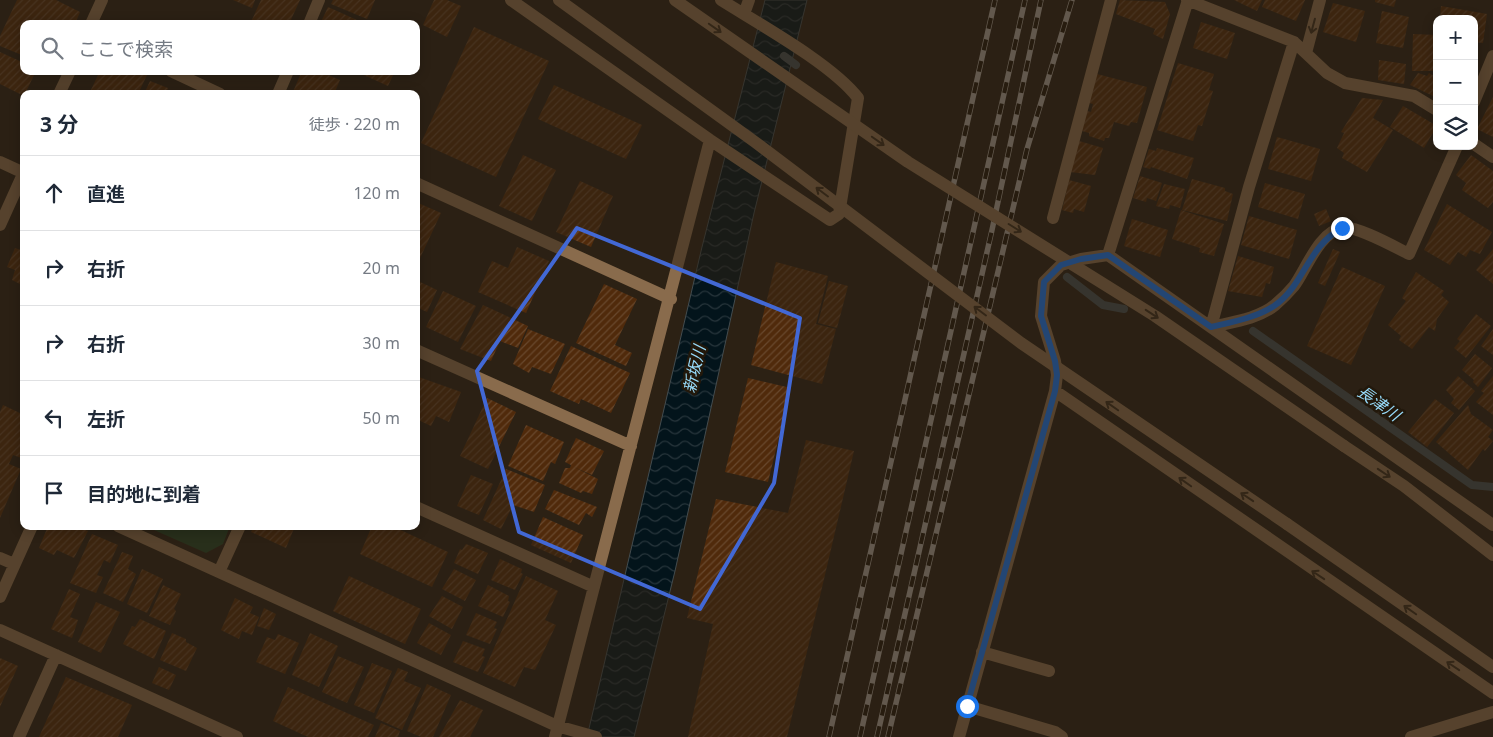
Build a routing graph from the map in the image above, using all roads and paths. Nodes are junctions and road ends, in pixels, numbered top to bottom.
1 (102, 0) edge
2 (319, 0) edge
3 (511, 0) edge
4 (559, 0) edge
5 (676, 0) edge
6 (721, 0) edge
7 (749, 0) edge
8 (1111, 0) edge
9 (1187, 0) edge
10 (1320, 0) edge
11 (744, 14) junction
12 (93, 20) edge
13 (310, 20) edge
14 (1294, 42) junction
15 (1306, 53) junction
16 (1493, 56) edge
17 (68, 75) edge
18 (180, 75) edge
19 (286, 75) edge
20 (61, 90) edge
21 (211, 90) edge
22 (280, 90) edge
23 (1478, 92) edge
24 (1433, 108) edge
25 (710, 140) junction
26 (1478, 147) edge
27 (1455, 150) edge
28 (1493, 157) edge
29 (0, 162) edge
30 (20, 171) edge
31 (20, 182) edge
32 (420, 185) edge
33 (1053, 218) dead end
34 (0, 225) edge
35 (1108, 255) junction
36 (671, 299) junction
37 (1211, 327) junction
38 (420, 352) edge
39 (1055, 391) junction
40 (631, 446) junction
41 (420, 509) edge
42 (1493, 525) edge
43 (30, 530) edge
44 (127, 530) edge
45 (238, 530) edge
46 (1493, 555) edge
47 (0, 558) edge
48 (14, 564) junction
49 (219, 572) junction
50 (594, 587) junction
51 (0, 597) edge
52 (0, 630) edge
53 (982, 652) junction
54 (56, 655) junction
55 (1493, 667) edge
56 (1049, 671) dead end
57 (1493, 693) edge
58 (967, 706) junction
59 (1493, 712) edge
60 (556, 732) edge
61 (19, 737) edge
62 (237, 737) edge
63 (596, 737) edge
64 (959, 737) edge
65 (1062, 737) edge
66 (1411, 737) edge

1 - 12 street
2 - 13 street
3 - 25 street
55 -> 4 street, bridge
5 -> 46 street, bridge
6 - 11 street
7 - 11 street
8 - 33 street
9 - 14 street
9 - 35 street
10 -> 15 street
11 - 25 street
14 - 15 street
14 - 37 street
15 - 24 street
16 - 23 street
17 - 20 street
18 - 21 street
19 - 22 street
25 - 36 street
26 - 28 street
27 - 37 street
29 - 30 street
31 - 34 street
32 - 36 street
35 - 37 street
35 - 39 street
36 - 40 street
37 - 42 street
38 - 40 street
39 - 53 street
57 -> 39 street
40 - 50 street
41 - 50 street
43 - 48 street
44 - 49 street
45 - 49 street
47 - 48 street
48 - 51 street
49 - 60 street
50 - 60 street
52 - 54 street
53 - 56 street
53 - 58 street
54 - 61 street
54 - 62 street
58 - 64 street
58 - 65 street
59 - 66 street
60 - 63 street

